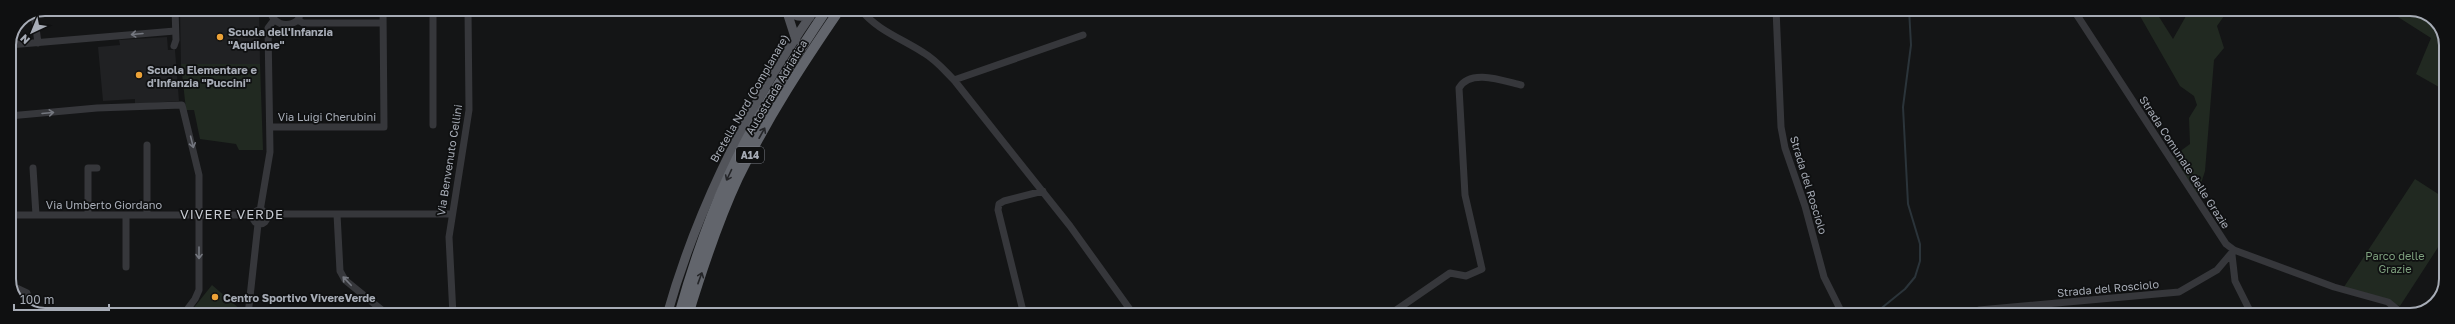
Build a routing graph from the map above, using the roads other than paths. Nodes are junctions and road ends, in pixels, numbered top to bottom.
1 (174, 16) edge
2 (273, 16) edge
3 (299, 16) edge
4 (383, 16) edge
5 (433, 16) edge
6 (468, 16) edge
7 (789, 16) edge
8 (810, 16) edge
9 (822, 16) edge
10 (835, 16) edge
11 (865, 16) edge
12 (1776, 16) edge
13 (2077, 16) edge
14 (35, 18) edge
15 (274, 20) junction
16 (298, 20) junction
17 (383, 23) junction
18 (175, 31) junction
19 (1083, 35) dead end
20 (796, 40) junction
21 (38, 43) junction
22 (16, 45) edge
23 (174, 46) dead end
24 (954, 80) junction
25 (1521, 85) dead end
26 (16, 115) edge
27 (433, 125) dead end
28 (270, 127) junction
29 (147, 145) dead end
30 (33, 168) dead end
31 (97, 168) dead end
32 (1043, 191) junction
33 (260, 211) junction
34 (199, 214) junction
35 (337, 214) junction
36 (451, 214) junction
37 (16, 215) edge
38 (36, 215) junction
39 (88, 215) junction
40 (126, 215) junction
41 (147, 215) junction
42 (253, 215) junction
43 (267, 216) junction
44 (258, 224) junction
45 (2233, 252) junction
46 (126, 267) dead end
47 (18, 289) edge
48 (28, 302) edge
49 (189, 308) edge
50 (249, 308) edge
51 (379, 308) edge
52 (453, 308) edge
53 (669, 308) edge
54 (681, 308) edge
55 (690, 308) edge
56 (1022, 308) edge
57 (1129, 308) edge
58 (1399, 308) edge
59 (1840, 308) edge
60 (2001, 308) edge
61 (2248, 308) edge
62 (2395, 308) edge

1 - 18 street
2 - 15 street
3 - 16 street
4 - 17 street
5 - 27 street
6 - 36 street, Via Benvenuto Cellini
7 - 20 main road
8 - 20 main road, Bretella Nord (Complanare)
9 -> 54 highway, Autostrada Adriatica / A14
55 -> 10 highway, Autostrada Adriatica / A14
11 - 24 street
12 - 59 street, Strada del Rosciolo
13 - 45 street, Strada Comunale delle Grazie
14 - 21 street
15 - 16 street
15 - 28 street
16 - 17 street
17 - 28 street, Via Luigi Cherubini
18 -> 21 street
18 - 23 street
19 - 24 street
20 - 53 main road, Bretella Nord (Complanare)
21 - 22 street
24 - 32 street
25 - 58 street
26 -> 34 street
28 - 33 street
29 - 41 street
30 - 38 street
31 - 39 street
32 - 56 street
32 - 57 street
33 - 42 street
33 - 43 street
34 - 41 street, Via Umberto Giordano
34 - 42 street, Via Umberto Giordano
34 -> 49 street
35 - 36 street
35 - 43 street
51 -> 35 street
36 - 52 street, Via Benvenuto Cellini
37 - 38 street, Via Umberto Giordano
38 - 39 street, Via Umberto Giordano
39 - 40 street, Via Umberto Giordano
40 - 41 street, Via Umberto Giordano
40 - 46 street
42 - 44 street
43 - 44 street
44 - 50 street
45 - 60 street, Strada del Rosciolo
45 - 61 street
45 - 62 street, Strada Comunale delle Grazie
47 - 48 street

